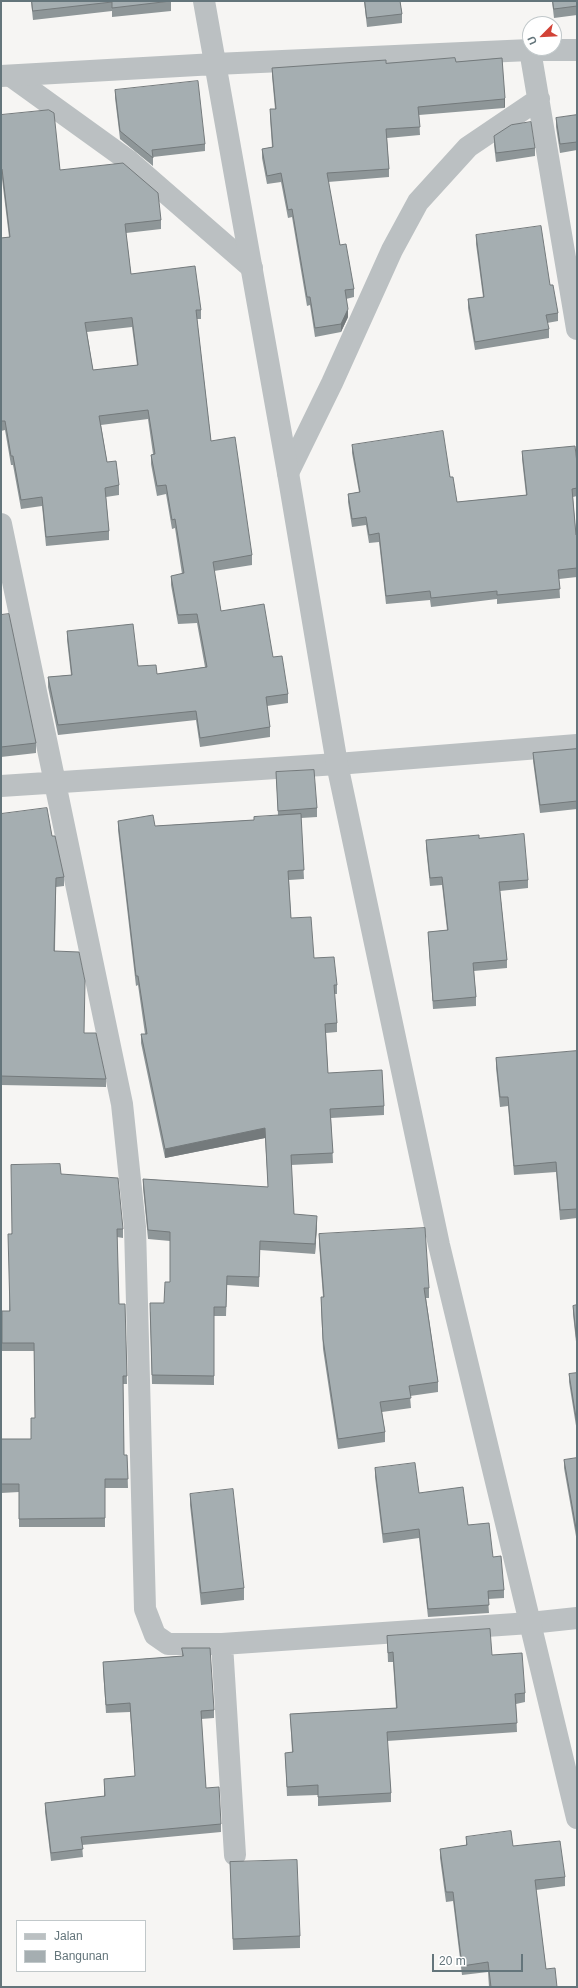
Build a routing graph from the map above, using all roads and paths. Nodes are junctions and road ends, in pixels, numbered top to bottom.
1 (204, 1) edge
2 (522, 50) edge
3 (562, 50) edge
4 (577, 50) edge
5 (531, 56) edge
6 (215, 64) junction
7 (6, 76) edge
8 (538, 99) junction
9 (252, 268) junction
10 (577, 329) edge
11 (288, 473) junction
12 (1, 524) edge
13 (577, 745) edge
14 (337, 764) junction
15 (55, 782) junction
16 (1, 786) edge
17 (577, 1618) edge
18 (530, 1623) junction
19 (222, 1644) junction
20 (577, 1818) edge
21 (235, 1855) dead end

1 - 6 street
2 - 6 street
3 - 4 street
5 - 8 street
6 - 7 street
6 - 9 street
7 - 9 street
8 - 10 street
8 - 11 street
9 - 11 street
11 - 14 street
12 - 15 street
13 - 14 street
14 - 15 street
14 - 18 street
15 - 16 street
15 - 19 street
17 - 18 street
18 - 19 street
18 - 20 street
19 - 21 street

